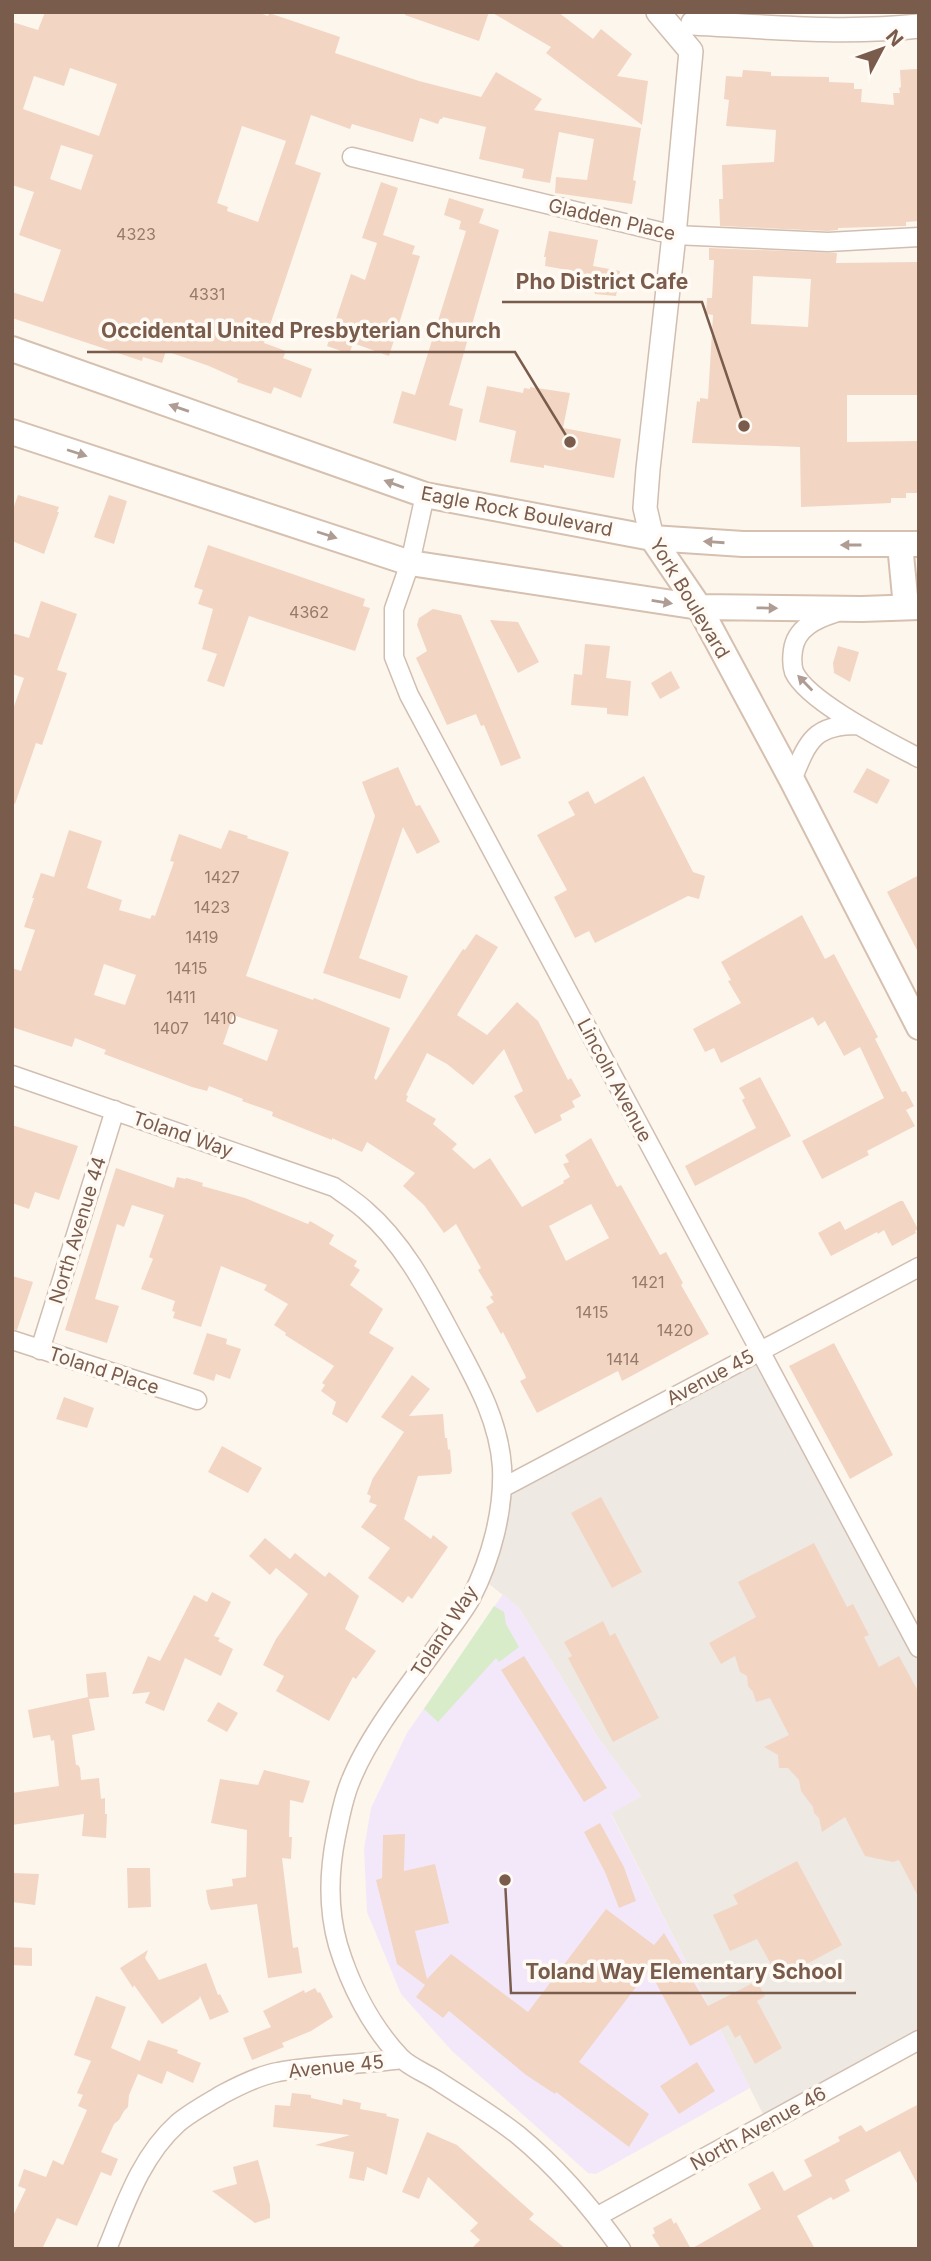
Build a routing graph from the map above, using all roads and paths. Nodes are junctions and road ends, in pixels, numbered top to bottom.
1 (658, 12) edge
2 (694, 18) edge
3 (919, 26) edge
4 (691, 51) junction
5 (352, 157) dead end
6 (674, 235) junction
7 (919, 237) edge
8 (12, 349) edge
9 (12, 432) edge
10 (425, 495) junction
11 (652, 538) junction
12 (909, 544) edge
13 (410, 563) junction
14 (699, 607) junction
15 (912, 607) edge
16 (862, 609) junction
17 (858, 726) junction
18 (919, 758) edge
19 (792, 780) junction
20 (919, 1027) edge
21 (12, 1076) edge
22 (115, 1110) junction
23 (919, 1267) edge
24 (12, 1340) edge
25 (40, 1350) junction
26 (761, 1350) junction
27 (197, 1400) dead end
28 (502, 1488) junction
29 (919, 1648) edge
30 (919, 2040) edge
31 (401, 2059) junction
32 (598, 2216) junction
33 (107, 2249) edge
34 (621, 2249) edge

1 - 4 street
2 - 3 street
2 - 4 street
4 - 6 street, York Boulevard
5 - 6 street, Gladden Place
6 - 7 street, Gladden Place
6 - 11 street, York Boulevard
10 -> 8 main road, Eagle Rock Boulevard
9 -> 13 main road
10 - 11 main road, Eagle Rock Boulevard
10 - 13 street, Lincoln Avenue
12 -> 11 main road, Eagle Rock Boulevard
11 - 14 main road, York Boulevard
12 - 15 main road
13 -> 14 main road
13 - 26 street, Lincoln Avenue
14 -> 16 main road
14 - 19 main road, York Boulevard
15 - 16 main road
17 -> 16 street
17 - 18 street
17 - 19 street
19 - 20 main road, York Boulevard
21 - 22 street, Toland Way
22 - 25 street, North Avenue 44
22 - 28 street, Toland Way
23 - 26 street, Avenue 45
24 - 25 street, Toland Place
25 - 27 street, Toland Place
26 - 28 street, Avenue 45
26 - 29 street, Lincoln Avenue
28 - 31 street, Toland Way
30 - 32 street, North Avenue 46
31 - 32 street, Toland Way
31 - 33 street, Avenue 45
32 - 34 street, Toland Way

